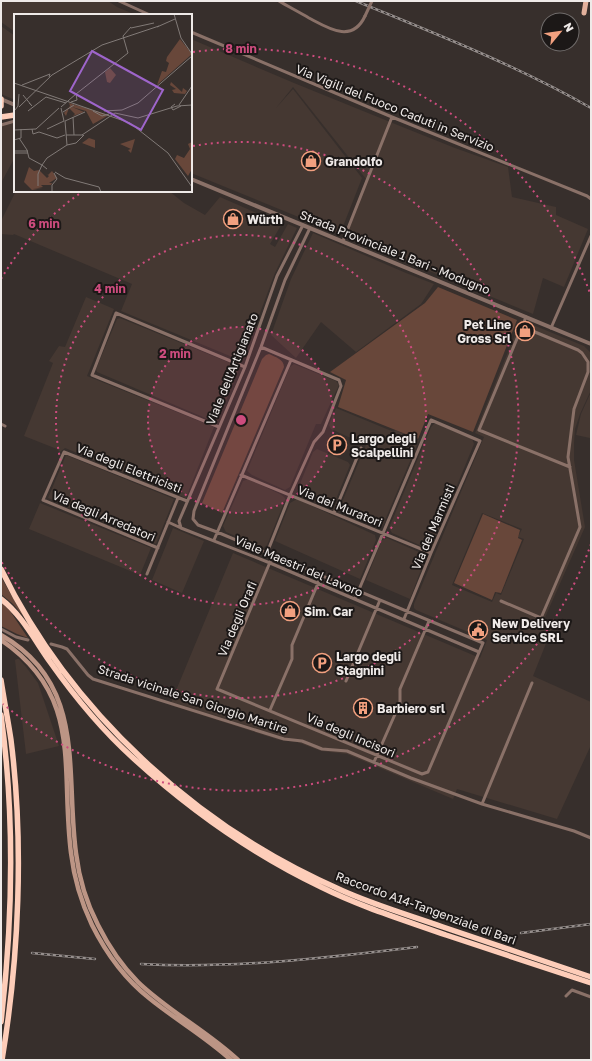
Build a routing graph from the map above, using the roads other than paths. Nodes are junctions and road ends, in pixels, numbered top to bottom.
1 (119, 1) edge
2 (279, 1) edge
3 (372, 1) edge
4 (586, 1) edge
5 (591, 7) edge
6 (148, 14) edge
7 (192, 32) edge
8 (1, 99) edge
9 (14, 105) edge
10 (1, 106) edge
11 (14, 115) edge
12 (1, 117) edge
13 (392, 117) junction
14 (14, 121) edge
15 (1, 124) edge
16 (192, 179) edge
17 (591, 199) edge
18 (303, 225) junction
19 (310, 228) junction
20 (591, 236) edge
21 (343, 241) junction
22 (526, 317) junction
23 (523, 327) junction
24 (551, 328) junction
25 (591, 344) edge
26 (261, 347) junction
27 (291, 360) junction
28 (245, 367) junction
29 (1, 424) edge
30 (5, 426) dead end
31 (220, 427) junction
32 (361, 448) dead end
33 (570, 467) junction
34 (241, 475) junction
35 (290, 495) junction
36 (178, 498) junction
37 (44, 500) joint
38 (187, 501) junction
39 (334, 513) junction
40 (168, 522) junction
41 (198, 525) joint
42 (181, 528) junction
43 (217, 532) junction
44 (382, 533) junction
45 (214, 540) junction
46 (158, 548) junction
47 (267, 553) junction
48 (431, 553) junction
49 (273, 555) junction
50 (270, 563) junction
51 (1, 569) edge
52 (147, 574) dead end
53 (321, 576) junction
54 (318, 584) junction
55 (358, 591) junction
56 (355, 599) junction
57 (1, 600) edge
58 (380, 600) junction
59 (501, 601) dead end
60 (377, 608) junction
61 (408, 612) junction
62 (404, 620) junction
63 (429, 621) junction
64 (1, 629) edge
65 (426, 629) junction
66 (1, 635) edge
67 (1, 640) edge
68 (28, 640) dead end
69 (50, 644) dead end
70 (479, 652) junction
71 (1, 680) edge
72 (346, 681) dead end
73 (532, 683) dead end
74 (217, 689) joint
75 (270, 710) junction
76 (1, 715) edge
77 (378, 756) junction
78 (374, 762) junction
79 (482, 804) junction
80 (591, 838) edge
81 (591, 977) edge
82 (591, 983) edge
83 (566, 996) dead end
84 (591, 997) edge
85 (1, 1022) edge
86 (2, 1060) edge
87 (232, 1060) edge
88 (238, 1060) edge

1 - 6 street
2 - 3 street, bridge
4 - 5 main road
7 - 13 street, Via Vigili del Fuoco Caduti in Servizio
8 - 9 street
8 - 10 highway
11 - 12 highway
13 - 17 street, Via Vigili del Fuoco Caduti in Servizio
13 - 21 street
14 - 15 street
16 - 18 street, Strada Provinciale 1 Bari - Modugno
18 - 19 street, Strada Provinciale 1 Bari - Modugno
18 - 28 street, Viale dell'Artigianato
19 - 21 street, Strada Provinciale 1 Bari - Modugno
19 - 26 street, Viale dell'Artigianato
20 - 24 street
21 - 22 street, Strada Provinciale 1 Bari - Modugno
22 - 23 street
22 - 24 street, Strada Provinciale 1 Bari - Modugno
23 - 33 street
23 - 33 street
24 - 25 street, Strada Provinciale 1 Bari - Modugno
26 - 27 street
26 - 41 street, Viale dell'Artigianato
27 - 34 street
27 - 35 street
28 - 31 street, Viale dell'Artigianato
28 - 31 street
29 - 30 street
31 - 38 street, Viale dell'Artigianato
32 - 39 street
33 - 59 street
34 - 35 street, Via dei Muratori
34 - 43 street
35 - 39 street, Via dei Muratori
35 - 47 street
36 - 37 street, Via degli Elettricisti
36 - 38 street, Via degli Elettricisti
36 - 40 street
37 - 46 street, Via degli Arredatori
38 - 42 street, Viale dell'Artigianato
39 - 44 street, Via dei Muratori
40 - 42 street, Viale Maestri del Lavoro
40 - 46 street
41 - 43 street, Viale Maestri del Lavoro
42 - 45 street, Viale Maestri del Lavoro
43 - 45 street
43 - 47 street, Viale Maestri del Lavoro
44 - 48 street, Via dei Muratori
44 - 48 street, Via dei Marmisti
44 - 55 street
45 - 50 street, Viale Maestri del Lavoro
46 - 52 street
47 - 49 street, Viale Maestri del Lavoro
48 - 61 street, Via dei Marmisti
49 - 50 street, Via degli Orafi
49 - 53 street, Viale Maestri del Lavoro
50 - 54 street, Viale Maestri del Lavoro
50 - 74 street, Via degli Orafi
51 - 81 highway, Raccordo A14-Tangenziale di Bari
53 - 54 street
53 - 55 street, Viale Maestri del Lavoro
54 - 56 street, Viale Maestri del Lavoro
54 - 75 street
55 - 56 street
55 - 58 street, Viale Maestri del Lavoro
56 - 60 street, Viale Maestri del Lavoro
57 - 82 highway, Raccordo A14-Tangenziale di Bari
58 - 60 street
58 - 61 street, Viale Maestri del Lavoro
60 - 62 street, Viale Maestri del Lavoro
60 - 72 street
61 - 62 street, Via dei Marmisti
61 - 63 street, Viale Maestri del Lavoro
62 - 65 street, Viale Maestri del Lavoro
63 - 65 street
63 - 70 street, Viale Maestri del Lavoro
64 - 68 street
65 - 70 street, Viale Maestri del Lavoro
65 - 77 street
66 - 88 main road
67 - 87 main road
69 - 78 street, Strada vicinale San Giorgio Martire
70 - 77 street, Via degli Incisori
71 - 86 highway
73 - 79 street
74 - 75 street, Via degli Incisori
75 - 77 street, Via degli Incisori
76 - 85 highway
77 - 78 street
78 - 79 street, Strada vicinale San Giorgio Martire
79 - 80 street, Strada vicinale San Giorgio Martire
83 - 84 street

